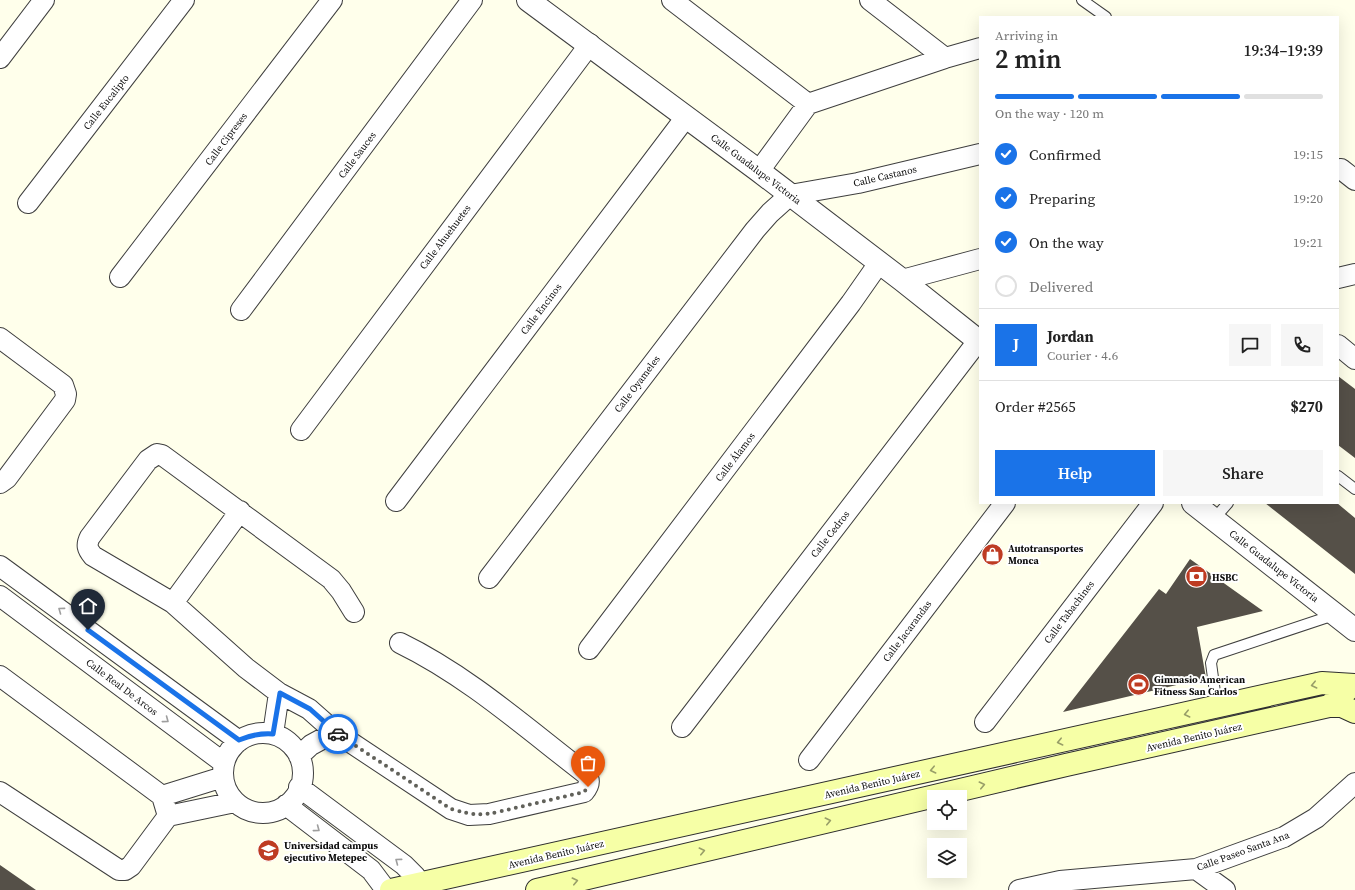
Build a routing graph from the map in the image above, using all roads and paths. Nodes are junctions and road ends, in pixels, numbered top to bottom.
1 (44, 0) edge
2 (184, 0) edge
3 (332, 0) edge
4 (472, 0) edge
5 (528, 0) edge
6 (672, 0) edge
7 (870, 0) edge
8 (1082, 0) edge
9 (1105, 16) edge
10 (590, 44) junction
11 (979, 48) edge
12 (0, 58) edge
13 (945, 58) junction
14 (808, 104) junction
15 (686, 116) junction
16 (979, 154) edge
17 (760, 171) junction
18 (790, 195) junction
19 (28, 203) dead end
20 (979, 259) edge
21 (879, 263) junction
22 (1355, 274) edge
23 (120, 277) dead end
24 (1339, 278) edge
25 (902, 280) junction
26 (241, 310) dead end
27 (0, 338) edge
28 (979, 341) edge
29 (1339, 346) edge
30 (1355, 359) edge
31 (301, 430) dead end
32 (1339, 477) edge
33 (0, 483) edge
34 (1355, 489) edge
35 (396, 501) dead end
36 (1004, 504) edge
37 (1152, 504) edge
38 (1196, 504) edge
39 (240, 511) junction
40 (1221, 511) edge
41 (0, 566) edge
42 (489, 578) dead end
43 (0, 596) edge
44 (173, 603) junction
45 (354, 612) dead end
46 (1336, 614) junction
47 (1355, 630) edge
48 (400, 642) dead end
49 (589, 649) dead end
50 (0, 676) edge
51 (1354, 685) edge
52 (280, 693) junction
53 (1329, 706) junction
54 (1218, 707) junction
55 (1355, 712) edge
56 (985, 722) dead end
57 (682, 727) dead end
58 (335, 732) junction
59 (273, 734) junction
60 (239, 740) junction
61 (299, 756) junction
62 (809, 760) dead end
63 (223, 770) junction
64 (1355, 784) edge
65 (299, 787) junction
66 (0, 792) edge
67 (162, 796) junction
68 (235, 802) junction
69 (286, 805) junction
70 (168, 816) junction
71 (1196, 869) junction
72 (422, 887) edge
73 (386, 890) edge
74 (391, 890) edge
75 (537, 890) edge
76 (1019, 890) edge
77 (1225, 890) edge

1 - 12 street
2 - 19 street, Calle Eucalipto
3 - 23 street, Calle Cipreses
4 - 26 street, Calle Sauces
5 - 10 street, Calle Guadalupe Victoria
6 - 14 street
7 - 13 street
8 - 9 lane
10 - 15 street, Calle Guadalupe Victoria
10 - 31 street, Calle Ahuehuetes
11 - 13 street
13 - 14 street
14 - 17 street
15 - 17 street, Calle Guadalupe Victoria
15 - 35 street, Calle Encinos
16 - 18 street, Calle Castanos
17 - 18 street, Calle Guadalupe Victoria
18 - 21 street, Calle Guadalupe Victoria
18 - 42 street, Calle Oyameles
20 - 25 street
21 - 25 street, Calle Guadalupe Victoria
21 - 49 street, Calle Álamos
22 - 24 street
25 - 28 street, Calle Guadalupe Victoria
27 - 33 street
28 - 57 street, Calle Cedros
29 - 30 street
32 - 34 lane
36 - 62 street, Calle Jacarandas
37 - 56 street, Calle Tabachines
38 - 40 street, Calle Guadalupe Victoria
39 - 44 street
39 - 44 street
39 - 45 street
40 - 46 street, Calle Guadalupe Victoria
60 -> 41 street
43 -> 63 street, Calle Real De Arcos
44 - 52 street
46 - 47 street, Calle Guadalupe Victoria
46 - 54 lane
48 - 58 street
50 - 67 street
51 - 53 main road, Avenida Benito Juárez
51 -> 54 main road, Avenida Benito Juárez
52 - 58 street
52 - 59 street
53 - 55 main road
75 -> 53 main road, Avenida Benito Juárez
54 -> 72 main road, Avenida Benito Juárez
58 - 61 street
59 - 60 street
59 - 61 street
60 - 63 street
61 - 65 street
63 - 67 street
63 - 68 street
64 - 71 street, Calle Paseo Santa Ana
65 - 69 street
72 -> 65 street
66 - 70 street
67 - 70 street
68 - 69 street
68 - 70 street
69 -> 73 street
71 - 76 street, Calle Paseo Santa Ana
71 - 77 street
72 - 74 main road, Avenida Benito Juárez

